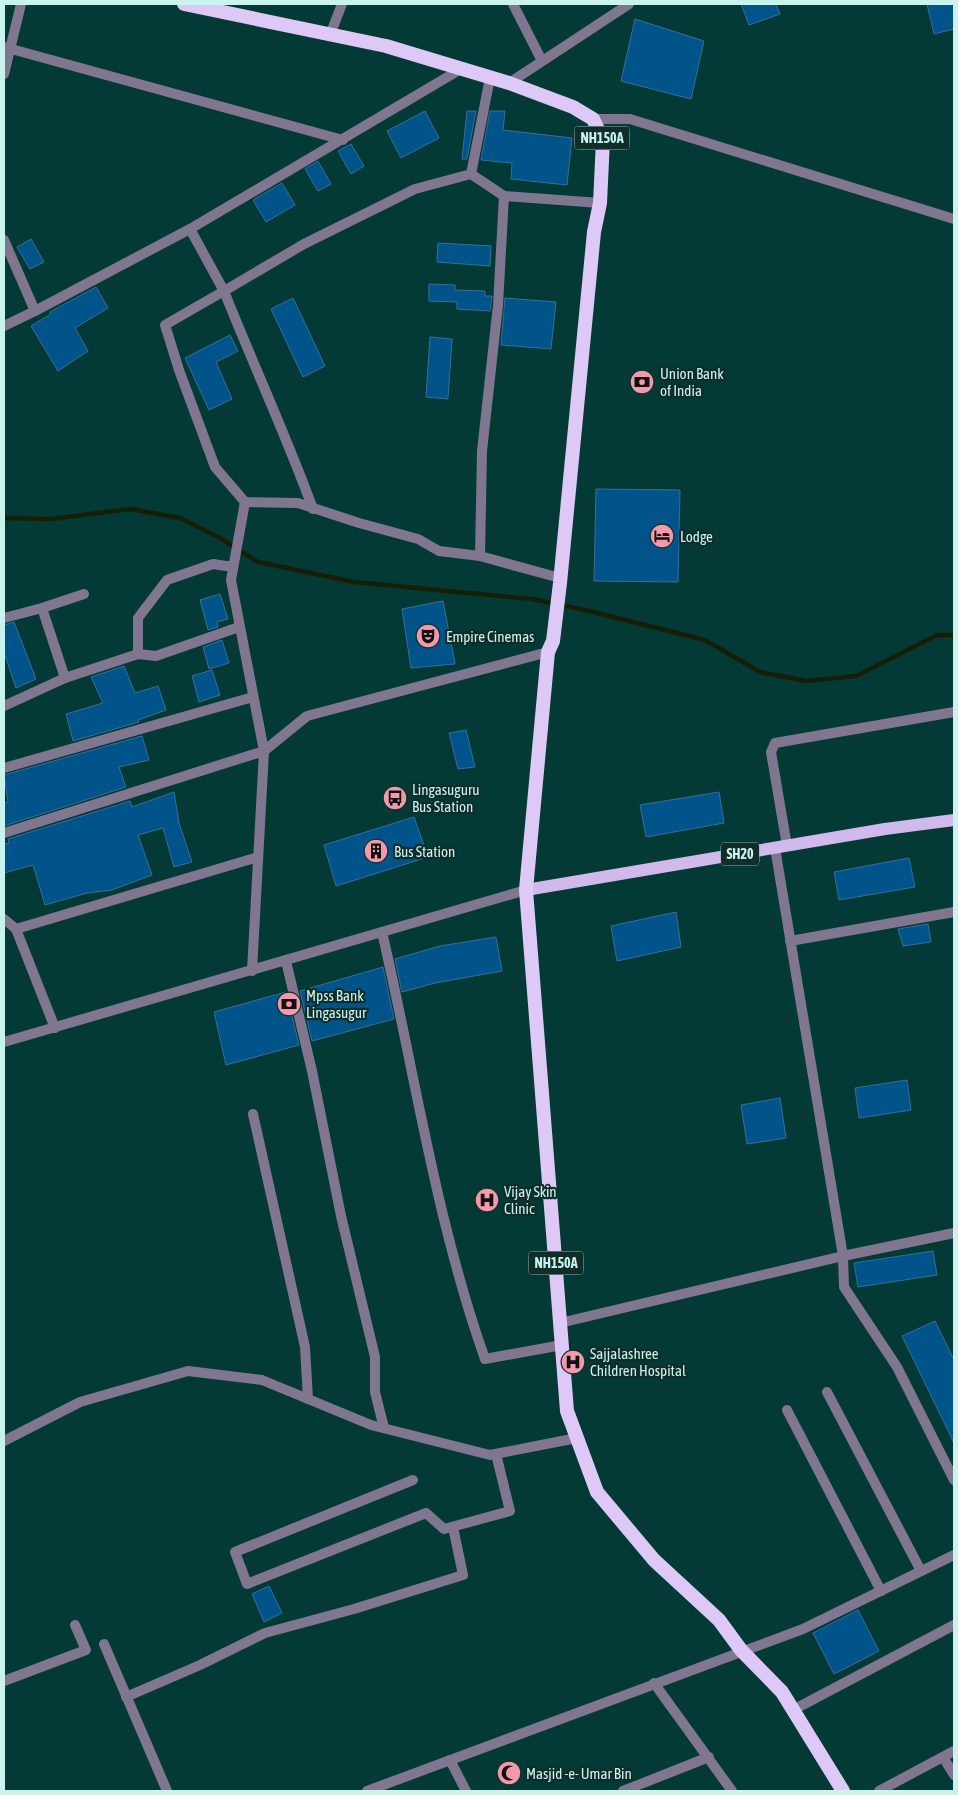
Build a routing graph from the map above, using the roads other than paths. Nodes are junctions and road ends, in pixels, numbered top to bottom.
1 (21, 4) edge
2 (188, 4) edge
3 (342, 4) edge
4 (513, 4) edge
5 (628, 4) edge
6 (330, 35) junction
7 (7, 48) edge
8 (542, 61) junction
9 (461, 69) junction
10 (4, 74) edge
11 (490, 78) junction
12 (509, 83) junction
13 (593, 119) junction
14 (343, 140) junction
15 (471, 174) junction
16 (504, 196) junction
17 (600, 203) junction
18 (954, 219) edge
19 (190, 229) junction
20 (4, 240) edge
21 (224, 291) junction
22 (35, 310) junction
23 (4, 326) edge
24 (245, 502) junction
25 (313, 509) junction
26 (480, 556) junction
27 (233, 567) junction
28 (560, 580) junction
29 (84, 594) dead end
30 (42, 608) junction
31 (4, 618) edge
32 (239, 627) junction
33 (550, 646) junction
34 (138, 654) junction
35 (65, 678) junction
36 (253, 697) junction
37 (4, 706) edge
38 (954, 712) edge
39 (264, 751) junction
40 (4, 768) edge
41 (954, 820) edge
42 (4, 833) edge
43 (781, 847) junction
44 (258, 857) junction
45 (526, 890) junction
46 (954, 912) edge
47 (4, 919) edge
48 (16, 929) junction
49 (382, 932) junction
50 (790, 942) junction
51 (286, 961) junction
52 (252, 971) junction
53 (55, 1028) junction
54 (4, 1042) edge
55 (253, 1114) dead end
56 (954, 1233) edge
57 (843, 1256) junction
58 (560, 1323) junction
59 (562, 1345) junction
60 (827, 1392) dead end
61 (308, 1399) junction
62 (787, 1410) dead end
63 (384, 1428) junction
64 (576, 1438) junction
65 (4, 1441) edge
66 (496, 1454) junction
67 (413, 1480) dead end
68 (954, 1480) edge
69 (453, 1527) junction
70 (954, 1555) edge
71 (920, 1571) junction
72 (880, 1591) junction
73 (75, 1625) dead end
74 (954, 1625) edge
75 (104, 1644) dead end
76 (741, 1650) junction
77 (4, 1681) edge
78 (654, 1683) junction
79 (126, 1697) junction
80 (793, 1710) junction
81 (954, 1751) edge
82 (709, 1757) junction
83 (943, 1757) junction
84 (450, 1760) junction
85 (954, 1775) edge
86 (166, 1791) edge
87 (368, 1791) edge
88 (466, 1791) edge
89 (623, 1791) edge
90 (732, 1791) edge
91 (843, 1791) edge
92 (879, 1791) edge

1 - 7 street
2 - 6 highway, NH150A
3 - 6 street
4 - 8 street
5 - 8 street
6 - 9 highway, NH150A
7 - 10 street
7 - 14 street
8 - 12 street
9 - 11 highway, NH150A
9 - 14 street
11 - 12 highway, NH150A
11 - 15 street
12 - 13 highway, NH150A
13 - 17 highway, NH150A
13 - 18 street
14 - 19 street
15 - 16 street
15 - 21 street
16 - 17 street
16 - 26 street
17 - 28 highway, NH150A
19 - 21 street
19 - 22 street
20 - 22 street
21 - 24 street
21 - 25 street
22 - 23 street
24 - 25 street
24 - 27 street
25 - 26 street
26 - 28 street
27 - 32 street
27 - 34 street
28 - 33 highway, NH150A
29 - 30 street
30 - 31 street
30 - 35 street
32 - 34 street
32 - 36 street
33 - 39 street
33 - 45 highway, NH150A
34 - 35 street
35 - 37 street
36 - 39 street
36 - 40 street
38 - 43 street
39 - 42 street
39 - 44 street
41 - 43 main road, SH20
43 - 45 main road, SH20
43 - 50 street
44 - 48 street
44 - 52 street
45 - 49 street
45 - 58 highway, NH150A
46 - 50 street
47 - 48 street
48 - 53 street
49 - 51 street
49 - 59 street
50 - 57 street
51 - 52 street
51 - 63 street
52 - 53 street
53 - 54 street
55 - 61 street
56 - 57 street
57 - 58 street
57 - 68 street
58 - 59 highway, NH150A
59 - 64 highway, NH150A
60 - 71 street
61 - 63 street
61 - 65 street
62 - 72 street
63 - 66 street
64 - 66 street
64 - 76 highway, NH150A
66 - 69 street
67 - 69 street
69 - 79 street
70 - 71 street
71 - 72 street
72 - 76 street
73 - 77 street
74 - 80 street
75 - 79 street
76 - 78 street
76 - 80 highway, NH150A
78 - 82 street
78 - 84 street
79 - 86 street
80 - 91 highway, NH150A
81 - 83 street
82 - 89 street
82 - 90 street
83 - 85 street
83 - 92 street
84 - 87 street
84 - 88 street

